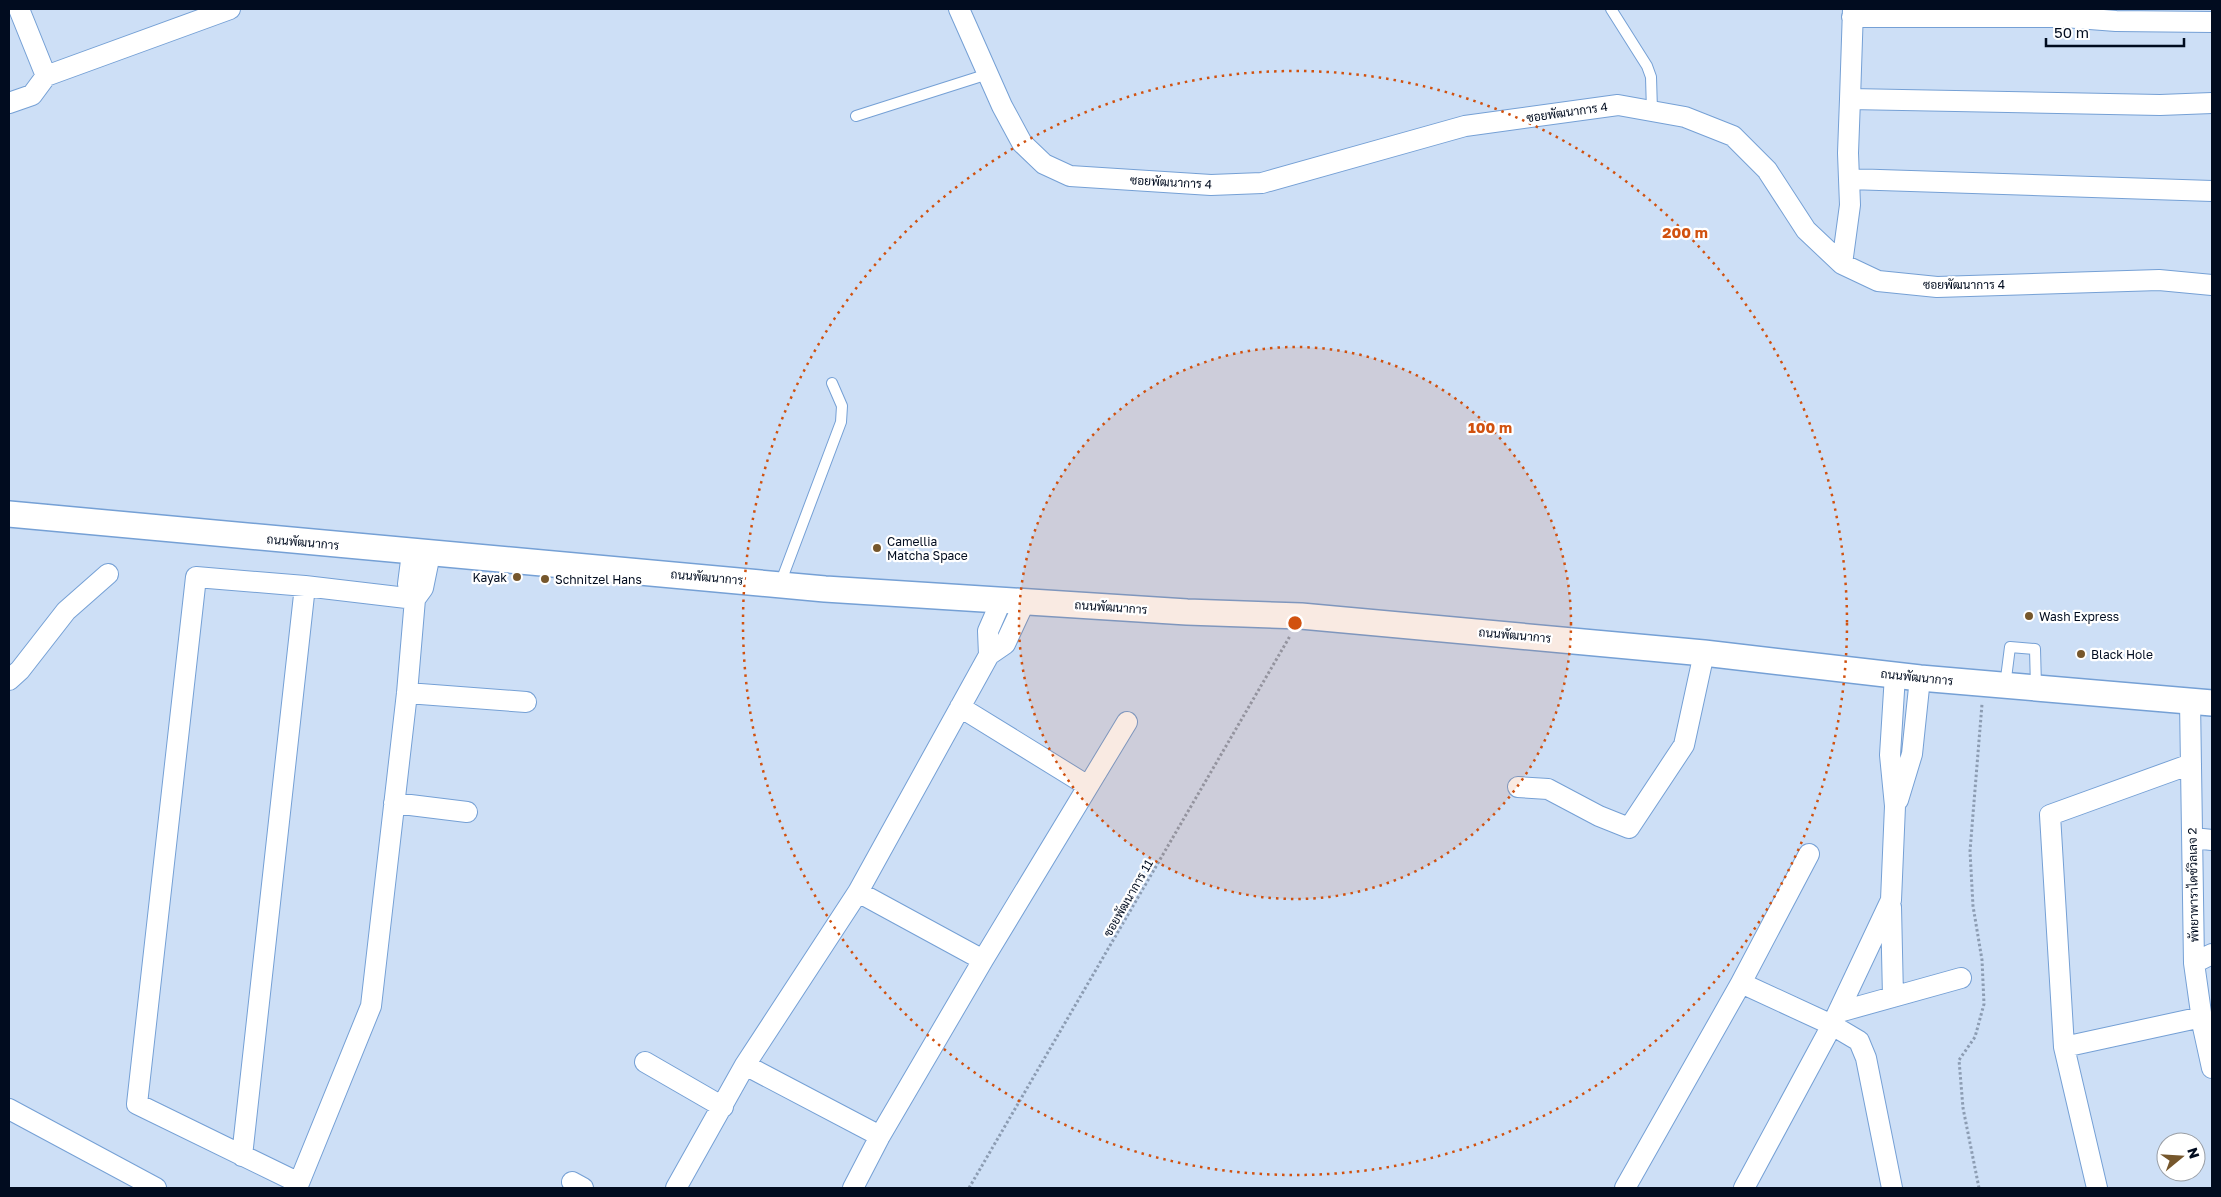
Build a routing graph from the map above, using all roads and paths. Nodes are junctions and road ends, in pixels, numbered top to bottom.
1 (19, 9) edge
2 (230, 9) edge
3 (959, 9) edge
4 (1611, 9) edge
5 (1852, 13) edge
6 (2212, 22) edge
7 (988, 74) junction
8 (46, 76) junction
9 (1850, 99) junction
10 (2212, 103) edge
11 (9, 104) edge
12 (1652, 111) junction
13 (856, 116) dead end
14 (1849, 179) junction
15 (2212, 191) edge
16 (1842, 264) junction
17 (2212, 284) edge
18 (832, 382) dead end
19 (9, 514) edge
20 (421, 554) junction
21 (108, 574) dead end
22 (780, 584) junction
23 (305, 586) junction
24 (416, 599) junction
25 (1014, 600) junction
26 (1301, 616) junction
27 (1704, 653) junction
28 (1894, 675) junction
29 (1920, 678) junction
30 (9, 680) edge
31 (1994, 685) junction
32 (2036, 688) junction
33 (407, 693) junction
34 (526, 702) dead end
35 (2201, 702) edge
36 (960, 707) junction
37 (1127, 722) dead end
38 (2191, 764) junction
39 (1088, 786) junction
40 (1518, 787) dead end
41 (394, 803) junction
42 (1896, 806) junction
43 (467, 812) dead end
44 (2203, 839) edge
45 (1810, 854) dead end
46 (858, 892) junction
47 (1890, 900) junction
48 (2212, 954) edge
49 (982, 960) junction
50 (2194, 963) junction
51 (1961, 978) dead end
52 (1741, 983) junction
53 (1892, 997) junction
54 (2202, 1017) junction
55 (1836, 1019) junction
56 (2064, 1048) junction
57 (645, 1062) dead end
58 (745, 1065) junction
59 (2212, 1068) edge
60 (723, 1107) junction
61 (9, 1110) edge
62 (880, 1136) junction
63 (242, 1156) junction
64 (298, 1186) edge
65 (156, 1188) edge
66 (676, 1188) edge
67 (852, 1188) edge
68 (969, 1188) edge
69 (1625, 1188) edge
70 (1744, 1188) edge
71 (1892, 1188) edge
72 (1979, 1188) edge
73 (2097, 1188) edge

1 - 8 street
2 - 8 street
3 - 7 street, ซอยพัฒนาการ 4
4 - 12 lane
5 - 6 street
5 - 9 street
7 - 12 street, ซอยพัฒนาการ 4
7 - 13 lane
8 - 11 street
9 - 10 street
9 - 14 street
12 - 16 street, ซอยพัฒนาการ 4
14 - 15 street
14 - 16 street
16 - 17 street, ซอยพัฒนาการ 4
18 - 22 lane
19 - 20 street, ถนนพัฒนาการ
20 - 22 street, ถนนพัฒนาการ
20 - 24 street
21 - 30 street
22 - 25 street, ถนนพัฒนาการ
23 - 24 street
23 - 63 street
23 - 63 street
24 - 33 street
25 - 26 street, ถนนพัฒนาการ
25 - 36 street
26 - 27 street, ถนนพัฒนาการ
26 - 68 path, ซอยพัฒนาการ 11
27 - 28 street, ถนนพัฒนาการ
27 - 40 street
28 - 29 street, ถนนพัฒนาการ
28 - 42 street
29 - 31 street, ถนนพัฒนาการ
29 - 42 street
31 - 32 street, ถนนพัฒนาการ
31 - 32 lane
31 - 72 path
32 - 35 street, ถนนพัฒนาการ
33 - 34 street
33 - 41 street
35 - 38 street, พัทยาพาราไดซ์วิลเลจ 2
36 - 39 street
36 - 46 street
37 - 39 street
38 - 44 street, พัทยาพาราไดซ์วิลเลจ 2
38 - 56 street
39 - 49 street
41 - 43 street
41 - 64 street
42 - 47 street
44 - 50 street, พัทยาพาราไดซ์วิลเลจ 2
45 - 52 street
46 - 49 street
46 - 58 street
47 - 53 street
47 - 55 street
48 - 50 street
49 - 62 street
50 - 54 street, พัทยาพาราไดซ์วิลเลจ 2
51 - 53 street
52 - 55 street
52 - 69 street
53 - 55 street
54 - 56 street
54 - 59 street, พัทยาพาราไดซ์วิลเลจ 2
55 - 70 street
55 - 71 street
56 - 73 street
57 - 60 street
58 - 60 street
58 - 62 street
60 - 66 street
61 - 65 street
62 - 67 street
63 - 64 street

